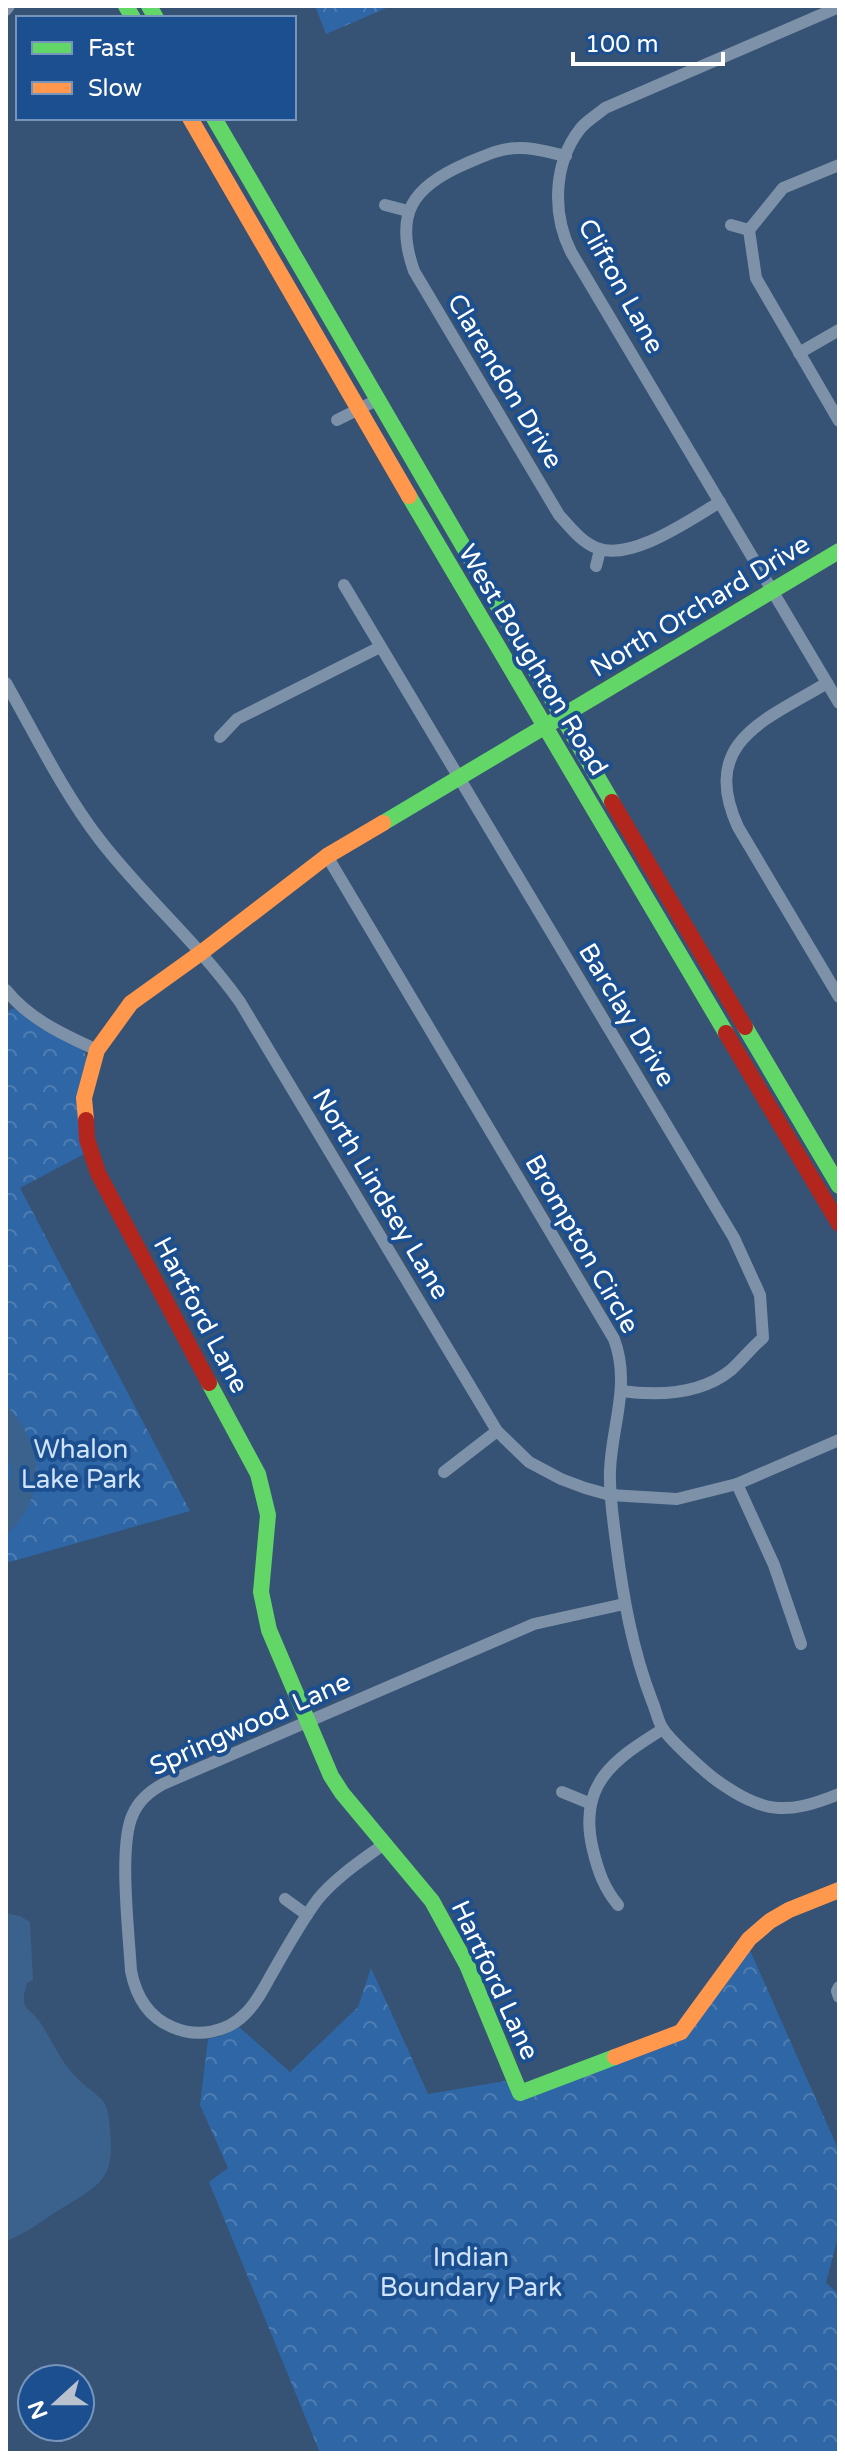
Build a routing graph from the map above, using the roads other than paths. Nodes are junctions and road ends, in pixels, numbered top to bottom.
1 (839, 7) edge
2 (191, 120) edge
3 (215, 120) edge
4 (566, 156) junction
5 (839, 165) edge
6 (385, 205) dead end
7 (408, 213) junction
8 (731, 225) dead end
9 (749, 230) junction
10 (839, 330) edge
11 (799, 353) junction
12 (377, 400) junction
13 (358, 410) junction
14 (337, 420) dead end
15 (839, 421) edge
16 (720, 502) junction
17 (600, 550) junction
18 (839, 551) edge
19 (596, 566) dead end
20 (344, 585) dead end
21 (772, 592) junction
22 (380, 647) junction
23 (6, 683) edge
24 (827, 683) junction
25 (839, 703) edge
26 (562, 718) junction
27 (545, 727) junction
28 (220, 737) dead end
29 (460, 777) junction
30 (327, 856) junction
31 (202, 952) junction
32 (6, 990) edge
33 (839, 997) edge
34 (97, 1050) junction
35 (839, 1186) edge
36 (839, 1224) edge
37 (621, 1391) junction
38 (497, 1431) junction
39 (839, 1440) edge
40 (444, 1472) dead end
41 (737, 1484) junction
42 (610, 1495) junction
43 (624, 1604) junction
44 (801, 1644) dead end
45 (309, 1722) junction
46 (663, 1729) junction
47 (562, 1792) dead end
48 (839, 1794) edge
49 (589, 1803) junction
50 (384, 1844) junction
51 (839, 1890) edge
52 (285, 1899) dead end
53 (618, 1905) dead end
54 (307, 1915) junction
55 (839, 1987) edge
56 (839, 1997) edge

1 - 4 street, Clifton Lane
2 - 13 main road, West Boughton Road
3 - 12 main road, West Boughton Road
4 - 7 street
4 - 16 street, Clifton Lane
5 - 9 street
6 - 7 street
7 - 17 street, Clarendon Drive
8 - 9 street
9 - 11 street
10 - 11 street
11 - 15 street
12 - 13 street
12 - 26 main road, West Boughton Road
13 - 14 street
13 - 27 main road, West Boughton Road
16 - 17 street
16 - 21 street, Clifton Lane
17 - 19 street
18 - 21 main road, North Orchard Drive
20 - 22 street, Barclay Drive
21 - 24 street, Clifton Lane
21 - 26 main road, North Orchard Drive
22 - 28 street
22 - 29 street, Barclay Drive
23 - 31 street, North Lindsey Lane
24 - 25 street, Clifton Lane
24 - 33 street
26 - 27 main road, North Orchard Drive
26 - 35 main road, West Boughton Road
27 - 29 main road, Hartford Lane
27 - 36 main road, West Boughton Road
29 - 30 main road, Hartford Lane
29 - 37 street, Barclay Drive
30 - 31 main road, Hartford Lane
30 - 37 street, Brompton Circle
31 - 34 main road, Hartford Lane
31 - 38 street, North Lindsey Lane
32 - 34 street
34 - 45 main road, Hartford Lane
37 - 42 street, Brompton Circle
38 - 40 street
38 - 42 street, North Lindsey Lane
39 - 41 street, North Lindsey Lane
41 - 42 street, North Lindsey Lane
41 - 44 street
42 - 43 street, Brompton Circle
43 - 45 street, Springwood Lane
43 - 46 street, Brompton Circle
45 - 50 main road, Hartford Lane
45 - 54 street, Springwood Lane
46 - 48 street, Brompton Circle
46 - 49 street
47 - 49 street
49 - 53 street
50 - 51 main road, Hartford Lane
50 - 54 street, Springwood Lane
52 - 54 street
55 - 56 street

